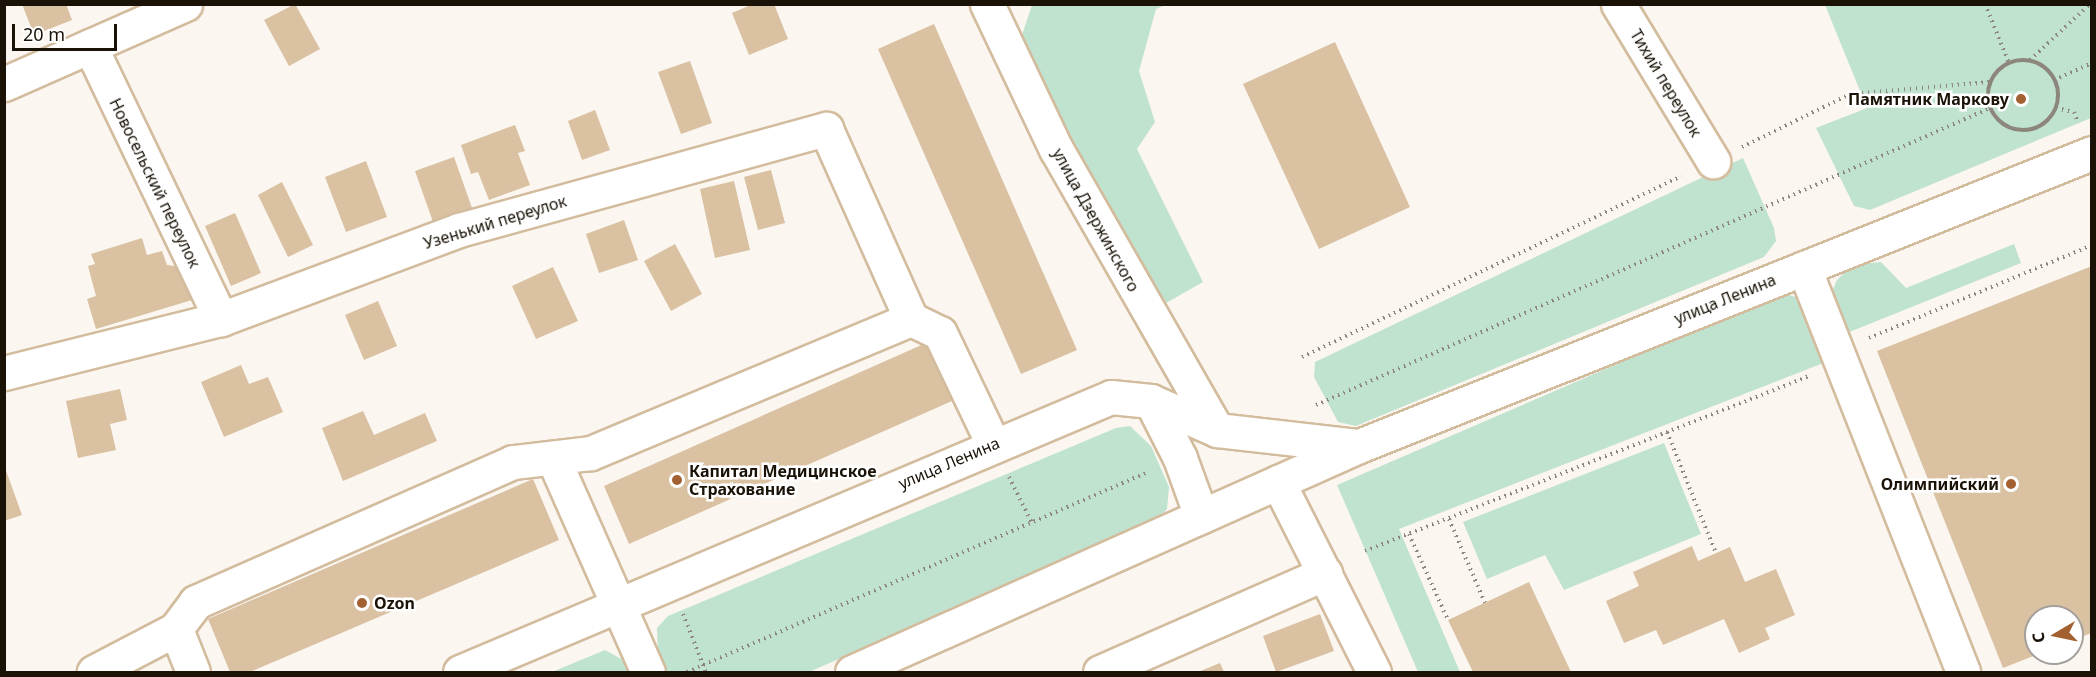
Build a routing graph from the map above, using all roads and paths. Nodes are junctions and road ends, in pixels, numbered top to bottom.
1 (185, 4) edge
2 (987, 4) edge
3 (1618, 4) edge
4 (1985, 4) edge
5 (2090, 4) edge
6 (90, 46) junction
7 (2030, 60) junction
8 (2010, 63) junction
9 (2091, 63) edge
10 (2054, 80) junction
11 (1990, 82) junction
12 (4, 84) edge
13 (1990, 108) junction
14 (2091, 153) edge
15 (1713, 161) junction
16 (2091, 245) edge
17 (1804, 268) junction
18 (221, 319) junction
19 (911, 319) junction
20 (1302, 357) dead end
21 (1840, 360) junction
22 (4, 372) edge
23 (1151, 401) junction
24 (1312, 407) dead end
25 (1217, 430) junction
26 (1667, 432) junction
27 (993, 444) junction
28 (1359, 446) junction
29 (553, 458) junction
30 (1180, 458) junction
31 (1278, 482) junction
32 (1201, 516) junction
33 (1449, 519) junction
34 (1033, 525) junction
35 (1408, 534) junction
36 (1365, 551) dead end
37 (1716, 553) dead end
38 (1325, 573) junction
39 (671, 582) junction
40 (1485, 603) dead end
41 (618, 604) junction
42 (1448, 620) dead end
43 (176, 629) junction
44 (703, 666) junction
45 (94, 672) edge
46 (193, 672) edge
47 (460, 672) edge
48 (648, 672) edge
49 (687, 672) edge
50 (706, 672) edge
51 (852, 672) edge
52 (1100, 672) edge
53 (1374, 672) edge
54 (1963, 672) edge

1 - 6 street
2 - 25 street, улица Дзержинского
3 - 15 street, Тихий переулок
4 - 8 path
5 - 7 path
6 - 12 street
6 - 18 street, Новосельский переулок
7 - 8 path
7 - 10 path
8 - 11 path
9 - 10 path
10 - 13 path
11 - 13 path
11 - 15 path
13 - 24 path
14 - 17 street, улица Ленина
15 - 20 path
16 - 21 path
17 - 21 street
17 - 28 street, улица Ленина
18 - 19 street, Узенький переулок
18 - 22 street, Узенький переулок
19 - 27 street
19 - 29 street
21 - 26 path
21 - 54 street
23 - 25 street, улица Ленина
23 - 27 street, улица Ленина
23 - 30 street
25 - 28 street, улица Ленина
26 - 33 path
26 - 37 path
27 - 34 path
27 - 39 street, улица Ленина
28 - 31 street, улица Ленина
29 - 41 street
29 - 43 street
30 - 32 street
30 - 34 path
31 - 32 street, улица Ленина
31 - 38 street
32 - 51 street, улица Ленина
33 - 35 path
33 - 40 path
34 - 44 path
35 - 36 path
35 - 42 path
38 - 52 street
38 - 53 street
39 - 41 street, улица Ленина
39 - 44 path
41 - 47 street, улица Ленина
41 - 48 street
43 - 45 street
43 - 46 street
44 - 49 path
44 - 50 path

